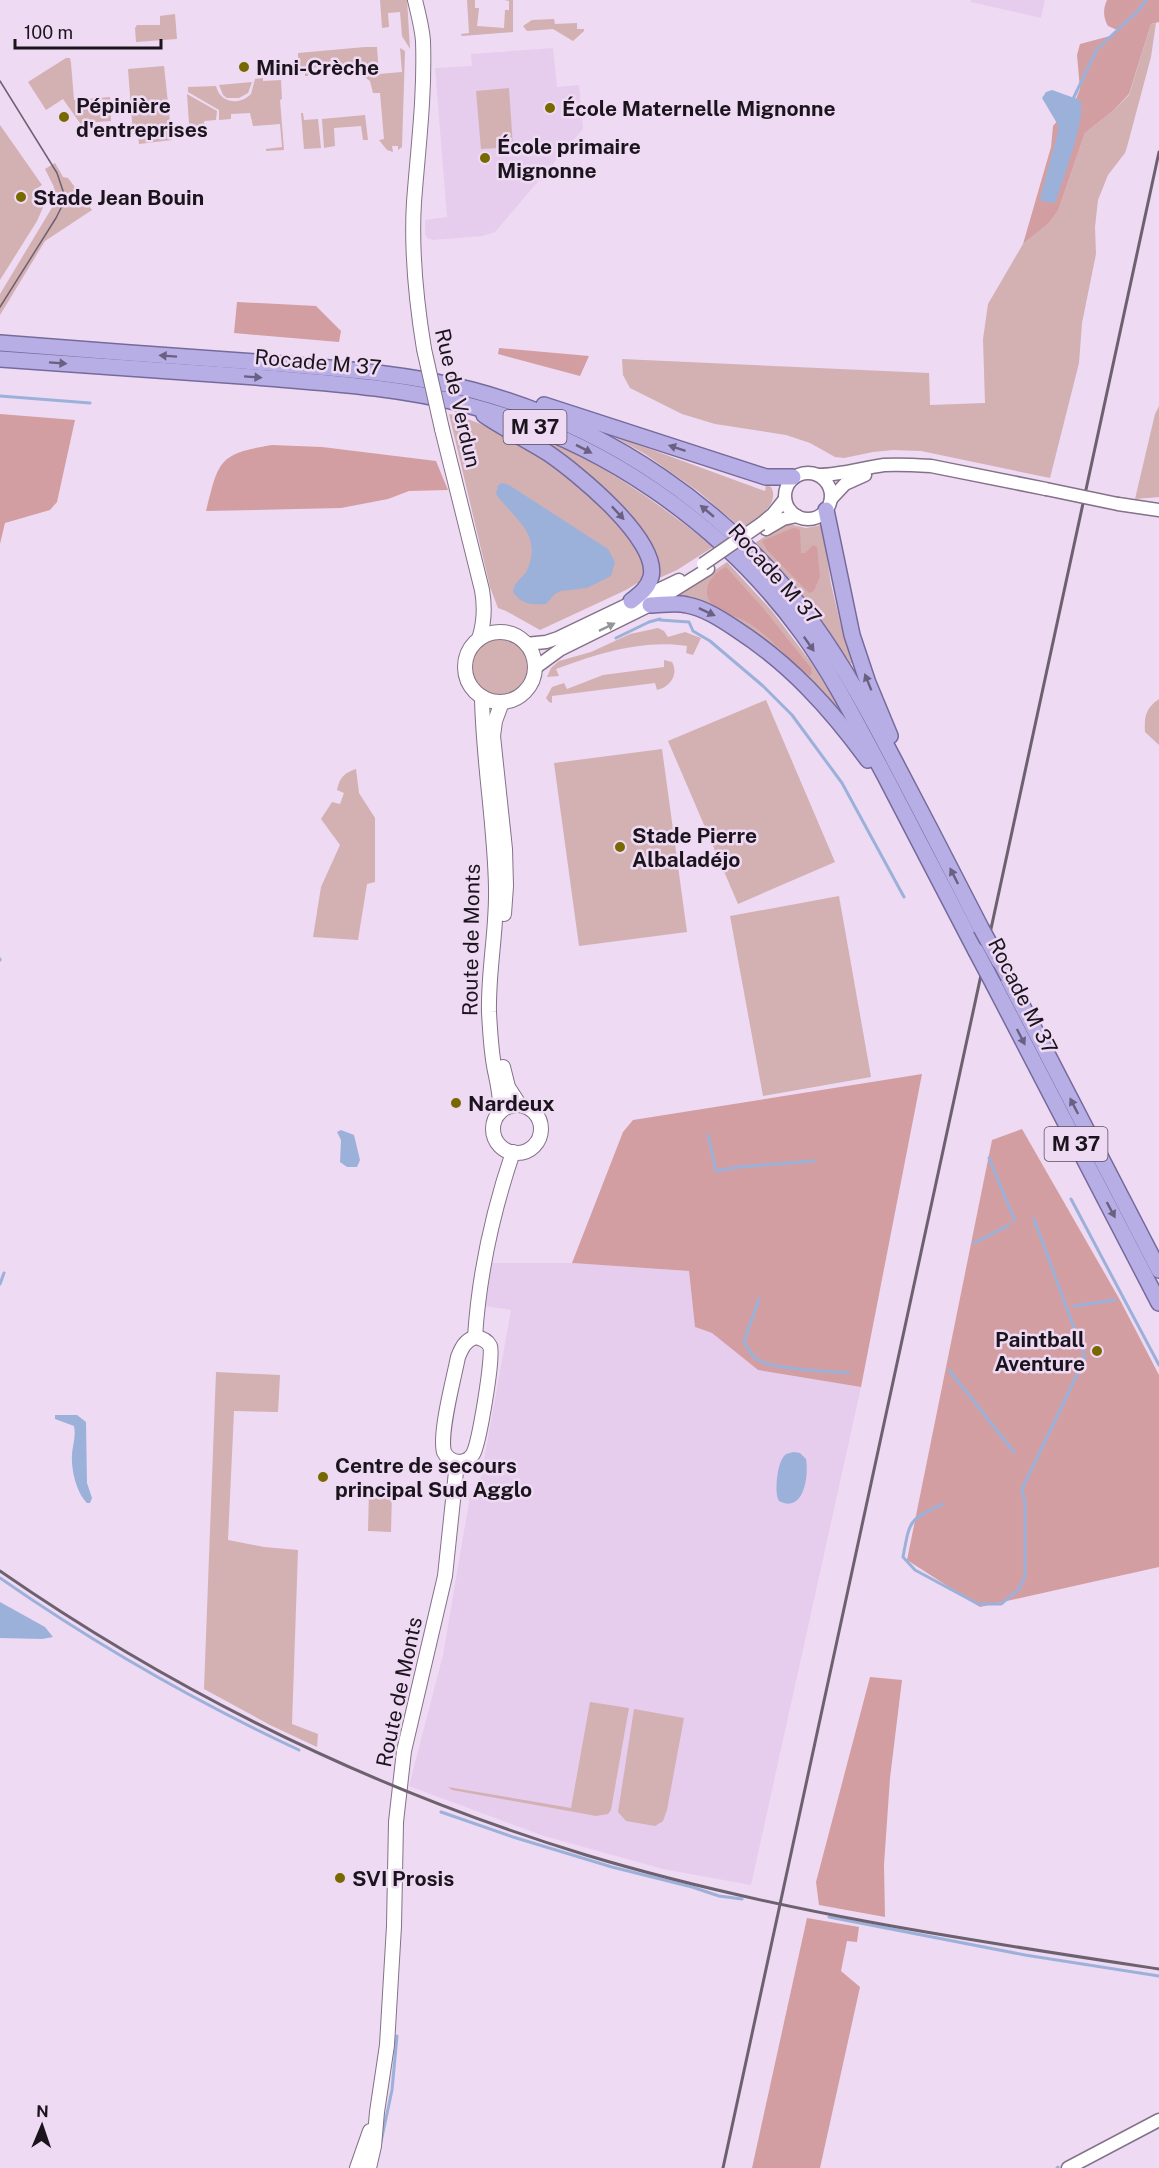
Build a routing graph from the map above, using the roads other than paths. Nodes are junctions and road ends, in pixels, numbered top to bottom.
1 (414, 0) edge
2 (0, 344) edge
3 (0, 359) edge
4 (496, 397) junction
5 (470, 405) junction
6 (953, 471) junction
7 (819, 476) junction
8 (793, 477) junction
9 (785, 499) junction
10 (829, 504) junction
11 (1159, 510) edge
12 (797, 516) junction
13 (763, 527) junction
14 (705, 566) junction
15 (484, 601) junction
16 (632, 602) junction
17 (650, 605) junction
18 (505, 633) junction
19 (479, 639) junction
20 (526, 644) junction
21 (535, 668) junction
22 (482, 697) junction
23 (502, 702) junction
24 (902, 776) junction
25 (901, 806) junction
26 (519, 1104) junction
27 (500, 1112) junction
28 (513, 1152) junction
29 (1159, 1270) edge
30 (1159, 1303) edge
31 (475, 1337) junction
32 (457, 1462) junction
33 (377, 2112) junction
34 (1159, 2120) edge
35 (357, 2168) edge
36 (369, 2168) edge
37 (1068, 2168) edge

1 - 15 main road, Rue de Verdun, bridge
4 -> 2 highway, Rocade M 37 / M 37
3 -> 5 highway, Rocade M 37 / M 37
8 -> 4 highway
24 -> 4 highway, Rocade M 37 / M 37
5 -> 16 highway
5 -> 25 highway, Rocade M 37 / M 37
6 - 7 street
6 - 10 street
6 - 11 street, bridge
7 - 8 street
7 - 10 street
8 - 9 street
9 - 12 street
9 - 13 street
10 - 12 street
24 -> 10 highway
12 - 13 street
13 - 14 street
14 - 16 street
14 - 17 street
15 - 18 main road, Rue de Verdun
15 - 19 main road, Rue de Verdun
16 - 20 street
21 -> 17 street
17 -> 25 highway
18 - 19 main road
18 - 20 main road
19 - 22 main road
20 - 21 main road
21 - 23 main road
22 - 23 main road
22 - 27 main road, Route de Monts
23 - 26 main road, Route de Monts
29 -> 24 highway, Rocade M 37 / M 37, bridge
25 -> 30 highway, Rocade M 37 / M 37, bridge
26 - 27 main road
26 - 28 main road
27 - 28 main road
28 - 31 main road
31 - 32 main road
31 - 32 main road
32 - 33 main road, Route de Monts
33 - 35 main road, Route de Monts
33 - 36 main road, Route de Monts
34 - 37 street

